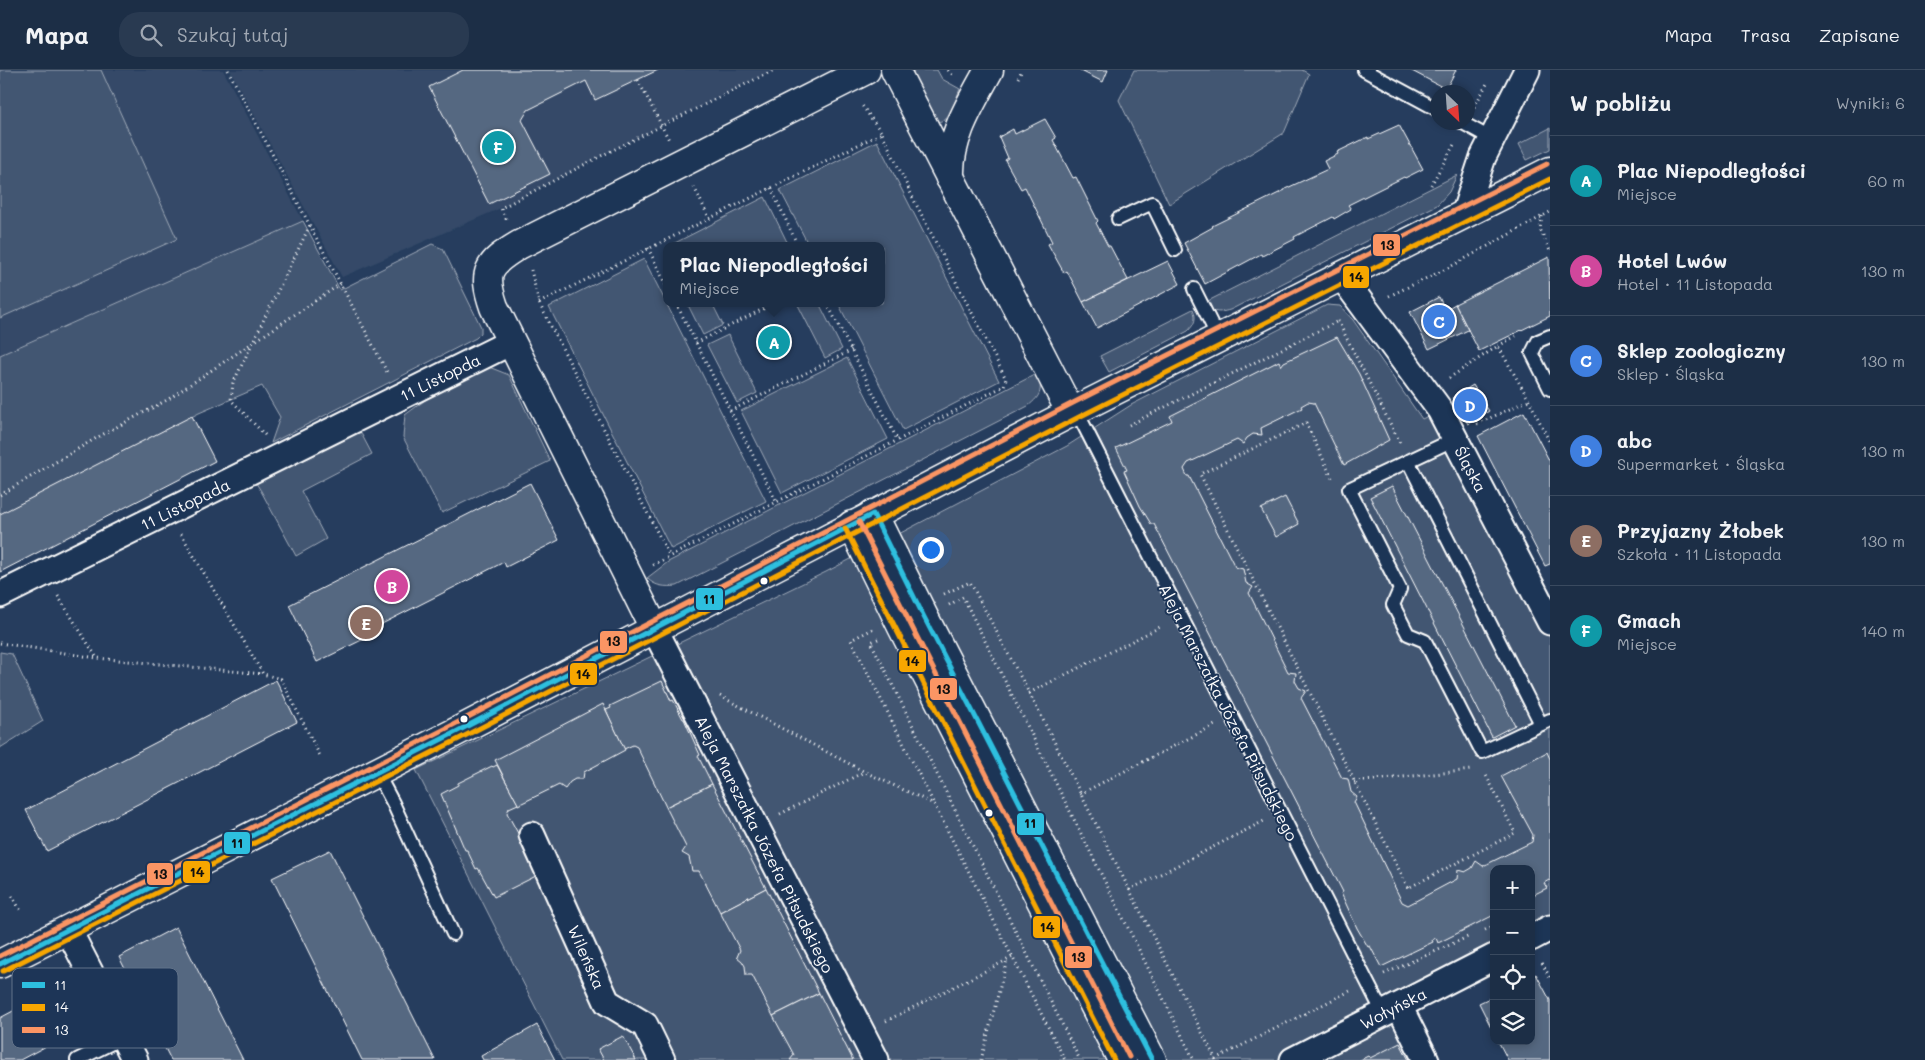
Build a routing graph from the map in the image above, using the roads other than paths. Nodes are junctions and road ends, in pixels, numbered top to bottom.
1 (895, 70) edge
2 (989, 70) edge
3 (1364, 70) edge
4 (1527, 70) edge
5 (857, 75) edge
6 (1430, 106) edge
7 (1475, 130) edge
8 (1492, 139) junction
9 (1550, 171) edge
10 (950, 178) junction
11 (1464, 215) junction
12 (1118, 219) dead end
13 (1175, 250) dead end
14 (1342, 277) junction
15 (1194, 289) dead end
16 (1550, 336) edge
17 (1219, 339) junction
18 (511, 342) junction
19 (1550, 389) edge
20 (370, 412) joint
21 (1073, 412) junction
22 (1455, 440) junction
23 (1408, 462) junction
24 (863, 520) junction
25 (0, 595) edge
26 (1548, 611) edge
27 (654, 628) junction
28 (1546, 722) edge
29 (376, 771) junction
30 (532, 835) dead end
31 (1550, 928) edge
32 (68, 929) junction
33 (453, 934) dead end
34 (1535, 936) edge
35 (1490, 959) edge
36 (0, 964) edge
37 (88, 968) edge
38 (1391, 1010) junction
39 (102, 1048) edge
40 (129, 1048) edge
41 (77, 1060) edge
42 (135, 1060) edge
43 (662, 1060) edge
44 (876, 1060) edge
45 (1122, 1060) edge
46 (1152, 1060) edge
47 (1293, 1060) edge
48 (1426, 1060) edge

1 - 10 street
2 - 10 street
3 - 6 lane
4 - 8 street
5 - 18 street
7 - 8 lane
8 - 11 street
9 - 11 street
10 - 21 street
11 - 14 street
12 - 13 lane
14 - 17 street
14 - 22 street, Śląska
15 - 17 lane
16 - 19 lane
17 - 21 street
18 - 20 street, 11 Listopda
18 - 27 street
20 - 25 street, 11 Listopada
21 - 24 street
21 - 38 lane, Aleja Marszałka Józefa Piłsudskiego
22 - 23 lane
22 - 26 street, Śląska
23 - 28 lane
23 - 28 lane
24 - 27 street
24 - 45 street
24 - 46 street
27 - 29 street
27 - 44 street, Aleja Marszałka Józefa Piłsudskiego
29 - 32 street
29 - 33 lane
30 - 43 street, Wileńska
31 - 34 street
32 - 36 street
32 - 37 street
35 - 38 street, Wołyńska
38 - 47 street, Wołyńska
38 - 48 street
39 - 41 lane
40 - 42 street

